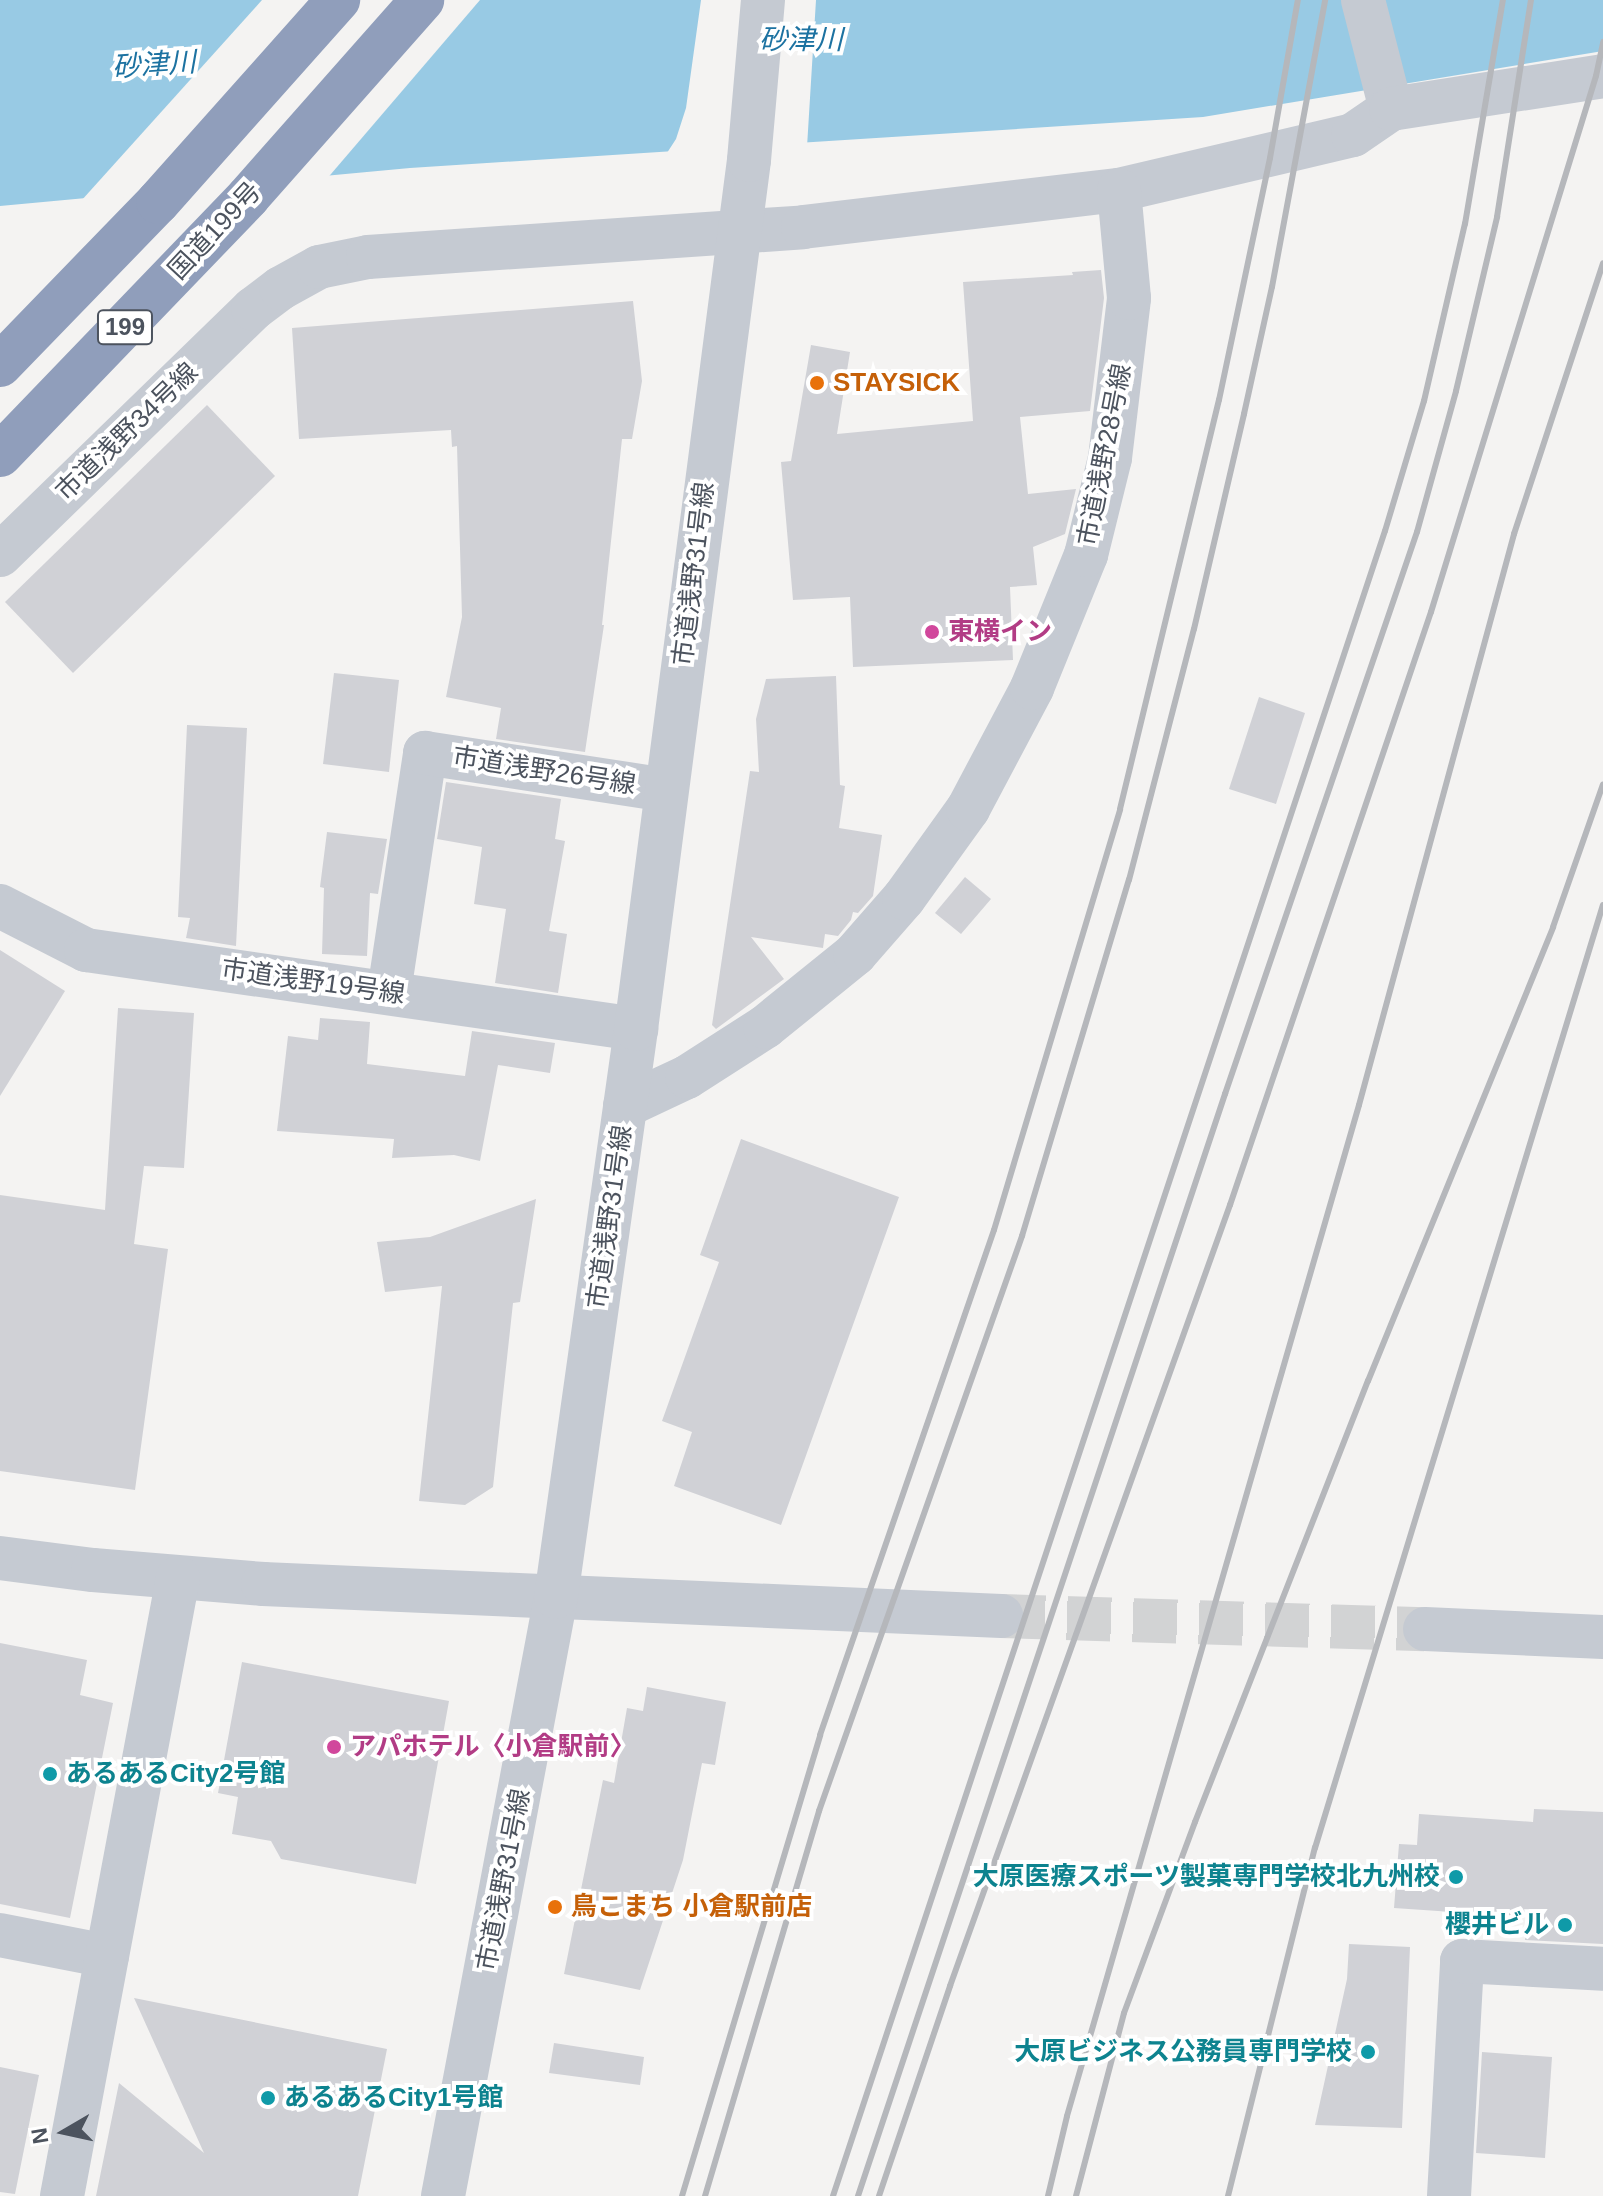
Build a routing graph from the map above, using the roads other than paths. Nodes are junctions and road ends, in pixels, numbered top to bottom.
1 (338, 0) edge
2 (422, 0) edge
3 (763, 0) edge
4 (1363, 0) edge
5 (1603, 76) edge
6 (1391, 109) junction
7 (1119, 190) junction
8 (739, 231) junction
9 (0, 365) edge
10 (0, 455) edge
11 (0, 555) edge
12 (666, 790) junction
13 (0, 906) edge
14 (389, 992) junction
15 (636, 1029) junction
16 (625, 1106) junction
17 (0, 1558) edge
18 (93, 1570) junction
19 (0, 1574) edge
20 (178, 1578) junction
21 (556, 1597) junction
22 (1001, 1616) tunnel mouth
23 (1425, 1629) tunnel mouth
24 (1603, 1637) edge
25 (0, 1935) edge
26 (107, 1956) junction
27 (1603, 1969) edge
28 (62, 2196) edge
29 (443, 2196) edge
30 (1449, 2196) edge

1 - 9 highway, 199
2 - 10 highway, 国道199号 / 199
3 - 8 street, 市道浅野31号線
4 - 6 street
5 - 6 street
6 - 7 street, 市道浅野34号線
7 - 8 street, 市道浅野34号線
7 - 16 street, 市道浅野28号線
8 - 11 street, 市道浅野34号線
8 - 12 street, 市道浅野31号線
12 - 14 street, 市道浅野26号線
12 - 15 street, 市道浅野31号線
13 - 14 street, 市道浅野19号線
14 - 15 street, 市道浅野19号線
15 - 16 street, 市道浅野31号線
16 - 21 street, 市道浅野31号線
17 - 18 street
18 - 19 street
18 - 20 street
20 - 21 street
20 - 26 street
21 - 22 street
21 - 29 street, 市道浅野31号線
23 - 24 street
25 - 26 street
26 - 28 street
27 - 30 street

